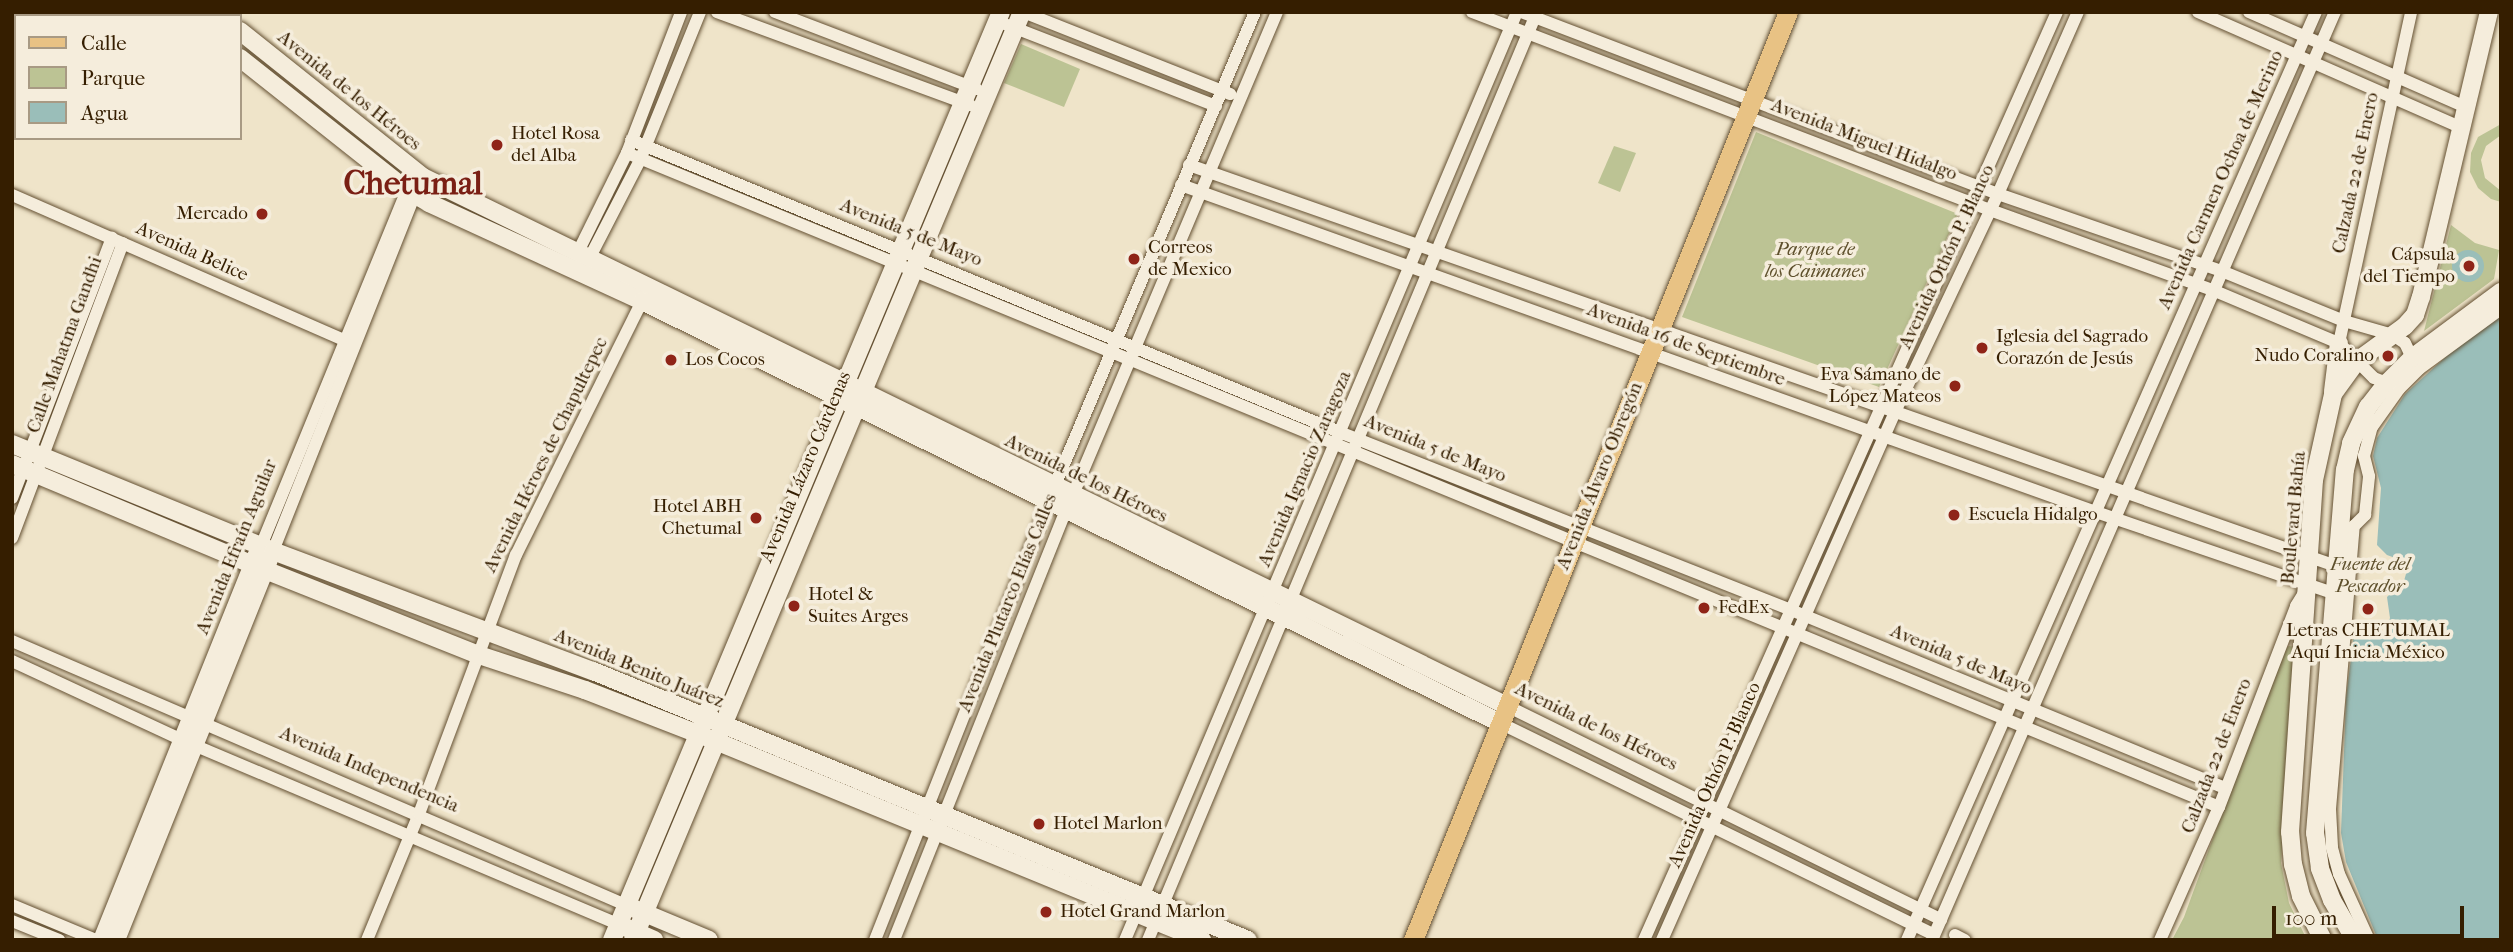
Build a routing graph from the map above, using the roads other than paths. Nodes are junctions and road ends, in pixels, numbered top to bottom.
1 (681, 12) edge
2 (700, 12) edge
3 (717, 12) edge
4 (775, 12) edge
5 (1255, 12) edge
6 (1277, 12) edge
7 (1472, 12) edge
8 (1519, 12) edge
9 (1788, 12) edge
10 (2057, 12) edge
11 (2078, 12) edge
12 (2198, 12) edge
13 (2249, 12) edge
14 (2316, 12) edge
15 (2335, 12) edge
16 (2411, 12) edge
17 (2489, 12) edge
18 (1536, 15) edge
19 (999, 17) edge
20 (1020, 18) edge
21 (1511, 27) junction
22 (242, 33) edge
23 (1528, 34) junction
24 (2305, 37) junction
25 (2322, 44) junction
26 (2296, 55) junction
27 (242, 60) edge
28 (2315, 63) junction
29 (2397, 77) junction
30 (1223, 91) junction
31 (966, 94) junction
32 (1240, 98) junction
33 (2392, 98) junction
34 (984, 100) junction
35 (1216, 106) junction
36 (1749, 107) junction
37 (2465, 107) junction
38 (2460, 127) junction
39 (631, 140) junction
40 (645, 146) junction
41 (627, 153) junction
42 (640, 160) junction
43 (1189, 165) junction
44 (1208, 172) junction
45 (419, 174) junction
46 (1181, 185) junction
47 (1982, 187) junction
48 (1199, 190) junction
49 (410, 191) junction
50 (1998, 194) junction
51 (12, 195) edge
52 (1975, 202) junction
53 (1990, 210) junction
54 (117, 241) junction
55 (1420, 246) junction
56 (1437, 252) junction
57 (583, 256) junction
58 (898, 256) junction
59 (914, 264) junction
60 (2204, 266) junction
61 (1411, 268) junction
62 (2224, 272) junction
63 (1428, 274) junction
64 (2196, 285) junction
65 (2215, 291) junction
66 (2501, 292) edge
67 (642, 301) junction
68 (2501, 309) edge
69 (2344, 321) junction
70 (1659, 330) junction
71 (2393, 335) junction
72 (1116, 338) junction
73 (349, 342) junction
74 (2339, 343) junction
75 (1135, 346) junction
76 (1650, 352) junction
77 (1110, 353) junction
78 (2412, 358) junction
79 (1129, 360) junction
80 (2357, 361) junction
81 (2387, 383) junction
82 (2333, 394) junction
83 (849, 395) junction
84 (1881, 407) junction
85 (1895, 412) junction
86 (1871, 431) junction
87 (1886, 436) junction
88 (1339, 438) junction
89 (12, 444) edge
90 (1356, 445) junction
91 (37, 454) junction
92 (24, 469) edge
93 (2107, 486) junction
94 (2127, 493) junction
95 (1051, 495) junction
96 (12, 498) edge
97 (1069, 503) junction
98 (2096, 512) junction
99 (1305, 519) junction
100 (2116, 519) junction
101 (1321, 527) junction
102 (223, 530) junction
103 (1576, 535) junction
104 (12, 538) edge
105 (200, 544) junction
106 (267, 548) junction
107 (2309, 557) junction
108 (2339, 567) junction
109 (259, 568) junction
110 (2063, 587) junction
111 (2308, 587) junction
112 (371, 589) junction
113 (2336, 594) junction
114 (2083, 595) junction
115 (1278, 604) junction
116 (363, 610) junction
117 (1791, 610) junction
118 (1807, 617) junction
119 (1784, 627) junction
120 (1799, 633) junction
121 (487, 634) junction
122 (994, 637) junction
123 (12, 641) edge
124 (1012, 644) junction
125 (479, 655) junction
126 (12, 661) edge
127 (616, 681) junction
128 (608, 699) junction
129 (2012, 701) junction
130 (2032, 710) junction
131 (1504, 715) junction
132 (2006, 718) junction
133 (198, 720) junction
134 (700, 725) junction
135 (2025, 726) junction
136 (718, 733) junction
137 (189, 742) junction
138 (1982, 771) junction
139 (339, 780) junction
140 (2001, 780) junction
141 (2226, 788) junction
142 (329, 802) junction
143 (1706, 804) junction
144 (2219, 807) junction
145 (1720, 811) junction
146 (419, 814) junction
147 (922, 817) junction
148 (1699, 820) junction
149 (939, 824) junction
150 (1713, 827) junction
151 (2290, 832) junction
152 (2315, 833) junction
153 (408, 836) junction
154 (12, 905) edge
155 (626, 905) junction
156 (1139, 905) junction
157 (1921, 910) junction
158 (643, 913) junction
159 (1159, 914) junction
160 (1941, 920) junction
161 (12, 921) edge
162 (1914, 925) junction
163 (615, 932) edge
164 (634, 936) edge
165 (1933, 937) edge
166 (59, 940) edge
167 (96, 940) edge
168 (102, 940) edge
169 (116, 940) edge
170 (367, 940) edge
171 (654, 940) edge
172 (709, 940) edge
173 (875, 940) edge
174 (894, 940) edge
175 (1125, 940) edge
176 (1148, 940) edge
177 (1202, 940) edge
178 (1248, 940) edge
179 (1413, 940) edge
180 (1644, 940) edge
181 (1662, 940) edge
182 (1907, 940) edge
183 (2160, 940) edge
184 (2323, 940) edge
185 (2355, 940) edge
186 (2369, 940) edge

1 - 39 street
2 - 40 street
3 - 31 street
4 - 31 street
5 - 30 street, Avenida Plutarco Elías Calles
6 - 32 street, Avenida Plutarco Elías Calles
7 - 21 street, Avenida Miguel Hidalgo
8 - 18 street, Avenida Miguel Hidalgo
8 - 21 street, Avenida Ignacio Zaragoza
9 - 36 main road, Avenida Álvaro Obregón
10 - 47 street, Avenida Othón P. Blanco
11 - 50 street, Avenida Othón P. Blanco
12 - 26 street
13 - 24 street
14 - 24 street, Avenida Carmen Ochoa de Merino
15 - 25 street, Avenida Carmen Ochoa de Merino
16 - 29 street, Calzada 22 de Enero
17 - 37 main road, Boulevard Bahía
18 - 23 street, Avenida Ignacio Zaragoza
18 - 36 street, Avenida Miguel Hidalgo
19 - 20 street
19 - 31 main road, Avenida Lázaro Cárdenas
20 - 30 street
20 - 34 main road, Avenida Lázaro Cárdenas
20 - 35 street
21 - 23 street, Avenida Miguel Hidalgo
21 - 55 street, Avenida Ignacio Zaragoza
22 - 45 main road, Avenida de los Héroes
23 - 36 street, Avenida Miguel Hidalgo
23 - 56 street, Avenida Ignacio Zaragoza
24 - 25 street
24 - 26 street, Avenida Carmen Ochoa de Merino
25 - 28 street, Avenida Carmen Ochoa de Merino
25 - 29 street
26 - 28 street
26 - 60 street, Avenida Carmen Ochoa de Merino
27 - 49 main road, Avenida de los Héroes
28 - 33 street
28 - 62 street, Avenida Carmen Ochoa de Merino
29 - 33 street, Calzada 22 de Enero
29 - 37 street
30 - 32 street
30 - 35 street, Avenida Plutarco Elías Calles
31 - 34 street
31 - 34 street
31 - 58 main road, Avenida Lázaro Cárdenas
32 - 44 street, Avenida Plutarco Elías Calles
33 - 38 street
33 - 69 street, Calzada 22 de Enero
34 - 59 main road, Avenida Lázaro Cárdenas
35 - 43 street, Avenida Plutarco Elías Calles
36 - 47 street, Avenida Miguel Hidalgo
36 - 52 street, Avenida Miguel Hidalgo
36 - 70 main road, Avenida Álvaro Obregón
37 - 38 main road, Boulevard Bahía
38 - 71 main road, Boulevard Bahía
39 - 40 street, Avenida 5 de Mayo
39 - 41 street
40 - 42 street
40 - 58 street, Avenida 5 de Mayo
41 - 42 street, Avenida 5 de Mayo
41 - 57 street
42 - 57 street
42 - 58 street, Avenida 5 de Mayo
43 - 44 street, Avenida 16 de Septiembre
43 - 46 street, Avenida Plutarco Elías Calles
44 - 48 street, Avenida Plutarco Elías Calles
44 - 55 street, Avenida 16 de Septiembre
45 - 49 street, Avenida Efraín Aguilar
45 - 57 main road, Avenida de los Héroes
46 - 48 street, Avenida 16 de Septiembre
46 - 72 street, Avenida Plutarco Elías Calles
47 - 50 street, Avenida Miguel Hidalgo
47 - 52 street, Avenida Othón P. Blanco
48 - 61 street, Avenida 16 de Septiembre
48 - 75 street, Avenida Plutarco Elías Calles
49 - 67 main road, Avenida de los Héroes
49 - 73 street, Avenida Efraín Aguilar
50 - 53 street, Avenida Othón P. Blanco
50 - 60 street, Avenida Miguel Hidalgo
51 - 54 street, Avenida Belice
52 - 53 street, Avenida Miguel Hidalgo
52 - 84 street, Avenida Othón P. Blanco
53 - 64 street, Avenida Miguel Hidalgo
53 - 85 street, Avenida Othón P. Blanco
54 - 73 street, Avenida Belice
54 - 91 street, Calle Mahatma Gandhi
55 - 56 street, Avenida 16 de Septiembre
55 - 61 street, Avenida Ignacio Zaragoza
56 - 63 street, Avenida Ignacio Zaragoza
56 - 70 street, Avenida 16 de Septiembre
57 - 83 main road, Avenida de los Héroes
58 - 59 street, Avenida 5 de Mayo
58 - 83 main road, Avenida Lázaro Cárdenas
59 - 72 street, Avenida 5 de Mayo
59 - 77 street, Avenida 5 de Mayo
59 - 83 main road, Avenida Lázaro Cárdenas
60 - 62 street, Avenida Miguel Hidalgo
60 - 64 street, Avenida Carmen Ochoa de Merino
61 - 63 street, Avenida 16 de Septiembre
61 - 88 street, Avenida Ignacio Zaragoza
62 - 65 street, Avenida Carmen Ochoa de Merino
62 - 69 street, Avenida Miguel Hidalgo
63 - 76 street, Avenida 16 de Septiembre
63 - 90 street, Avenida Ignacio Zaragoza
64 - 65 street, Avenida Miguel Hidalgo
64 - 93 street, Avenida Carmen Ochoa de Merino
65 - 74 street, Avenida Miguel Hidalgo
65 - 94 street, Avenida Carmen Ochoa de Merino
66 - 78 main road
67 - 83 main road, Avenida de los Héroes
67 - 121 street, Avenida Héroes de Chapultepec
68 - 186 street
69 - 71 street, Avenida Miguel Hidalgo
69 - 74 street, Calzada 22 de Enero
70 - 76 main road, Avenida Álvaro Obregón
70 - 84 street, Avenida 16 de Septiembre
71 - 78 street
71 - 80 main road, Boulevard Bahía
72 - 75 street, Avenida 5 de Mayo
72 - 77 street, Avenida Plutarco Elías Calles
73 - 106 street, Avenida Efraín Aguilar
74 - 80 street, Avenida Miguel Hidalgo
74 - 82 main road
75 - 79 street, Avenida Plutarco Elías Calles
75 - 88 street, Avenida 5 de Mayo
76 - 86 street, Avenida 16 de Septiembre
76 - 103 main road, Avenida Álvaro Obregón
77 - 79 street, Avenida 5 de Mayo
77 - 95 street, Avenida Plutarco Elías Calles
78 - 81 main road
79 - 88 street, Avenida 5 de Mayo
79 - 97 street, Avenida Plutarco Elías Calles
80 - 81 street, Avenida Miguel Hidalgo
80 - 82 main road, Boulevard Bahía
81 - 108 main road
82 - 107 main road, Boulevard Bahía
83 - 95 main road, Avenida de los Héroes
83 - 134 main road, Avenida Lázaro Cárdenas
83 - 136 main road, Avenida Lázaro Cárdenas
84 - 85 street, Avenida 16 de Septiembre
84 - 86 street, Avenida Othón P. Blanco
85 - 87 street, Avenida Othón P. Blanco
85 - 93 street, Avenida 16 de Septiembre
86 - 87 street, Avenida 16 de Septiembre
86 - 117 street, Avenida Othón P. Blanco
87 - 98 street, Avenida 16 de Septiembre
87 - 118 street, Avenida Othón P. Blanco
88 - 90 street, Avenida 5 de Mayo
88 - 99 street, Avenida Ignacio Zaragoza
89 - 91 main road, Avenida Benito Juárez
90 - 101 street, Avenida Ignacio Zaragoza
90 - 103 street, Avenida 5 de Mayo
91 - 92 street, Calle Mahatma Gandhi
91 - 102 main road, Avenida Benito Juárez
92 - 96 street, Calle Mahatma Gandhi
92 - 104 street, Calle Mahatma Gandhi
92 - 105 main road, Avenida Benito Juárez
93 - 94 street, Avenida 16 de Septiembre
93 - 98 street, Avenida Carmen Ochoa de Merino
94 - 100 street, Avenida Carmen Ochoa de Merino
94 - 107 street, Avenida 16 de Septiembre
95 - 97 main road, Avenida de los Héroes
95 - 122 street, Avenida Plutarco Elías Calles
97 - 115 main road, Avenida de los Héroes
97 - 124 street, Avenida Plutarco Elías Calles
98 - 100 street, Avenida 16 de Septiembre
98 - 110 street, Avenida Carmen Ochoa de Merino
99 - 101 street
99 - 115 street, Avenida Ignacio Zaragoza
100 - 111 street, Avenida 16 de Septiembre
100 - 114 street, Avenida Carmen Ochoa de Merino
101 - 115 street, Avenida Ignacio Zaragoza
102 - 105 main road
102 - 106 main road, Avenida Benito Juárez
103 - 117 street, Avenida 5 de Mayo
103 - 119 street, Avenida 5 de Mayo
103 - 131 main road, Avenida Álvaro Obregón
105 - 109 main road, Avenida Benito Juárez
106 - 109 main road, Avenida Efraín Aguilar
106 - 112 main road, Avenida Benito Juárez
107 - 108 street, Avenida 16 de Septiembre
107 - 111 main road, Boulevard Bahía
108 - 113 main road
109 - 116 main road, Avenida Benito Juárez
109 - 133 main road, Avenida Efraín Aguilar
110 - 114 street
110 - 129 street, Avenida Carmen Ochoa de Merino
111 - 113 street, Avenida 16 de Septiembre
111 - 141 street, Calzada 22 de Enero
111 - 151 main road, Boulevard Bahía
112 - 116 main road
112 - 121 main road, Avenida Benito Juárez
113 - 152 main road
114 - 130 street, Avenida Carmen Ochoa de Merino
115 - 131 main road, Avenida de los Héroes
115 - 156 street, Avenida Ignacio Zaragoza
115 - 159 street, Avenida Ignacio Zaragoza
116 - 125 main road, Avenida Benito Juárez
117 - 118 street, Avenida 5 de Mayo
117 - 119 street, Avenida Othón P. Blanco
118 - 120 street, Avenida Othón P. Blanco
118 - 129 street, Avenida 5 de Mayo
119 - 120 street, Avenida 5 de Mayo
119 - 143 street, Avenida Othón P. Blanco
120 - 132 street, Avenida 5 de Mayo
120 - 145 street, Avenida Othón P. Blanco
121 - 125 street, Avenida Héroes de Chapultepec
121 - 127 main road, Avenida Benito Juárez
122 - 124 street
122 - 147 street, Avenida Plutarco Elías Calles
123 - 133 street, Avenida Independencia
124 - 149 street, Avenida Plutarco Elías Calles
125 - 128 main road, Avenida Benito Juárez
125 - 146 street, Avenida Héroes de Chapultepec
126 - 137 street
127 - 128 main road
127 - 134 main road, Avenida Benito Juárez
128 - 134 main road, Avenida Benito Juárez
129 - 130 street, Avenida 5 de Mayo
129 - 132 street, Avenida Carmen Ochoa de Merino
130 - 135 street, Avenida Carmen Ochoa de Merino
130 - 141 street, Avenida 5 de Mayo
131 - 143 street, Avenida de los Héroes
131 - 148 street, Avenida de los Héroes
131 - 179 main road, Avenida Álvaro Obregón
132 - 135 street, Avenida 5 de Mayo
132 - 138 street, Avenida Carmen Ochoa de Merino
133 - 137 main road, Avenida Efraín Aguilar
133 - 139 street, Avenida Independencia
134 - 136 main road, Avenida Benito Juárez
134 - 155 main road, Avenida Lázaro Cárdenas
135 - 140 street, Avenida Carmen Ochoa de Merino
135 - 144 street, Avenida 5 de Mayo
136 - 147 main road, Avenida Benito Juárez
136 - 158 main road, Avenida Lázaro Cárdenas
137 - 142 street
137 - 168 main road, Avenida Efraín Aguilar
137 - 169 main road, Avenida Efraín Aguilar
138 - 140 street
138 - 157 street, Avenida Carmen Ochoa de Merino
139 - 142 street
139 - 146 street, Avenida Independencia
140 - 160 street, Avenida Carmen Ochoa de Merino
141 - 144 street, Calzada 22 de Enero
142 - 153 street
143 - 145 street, Avenida de los Héroes
143 - 148 street, Avenida Othón P. Blanco
144 - 183 street, Calzada 22 de Enero
145 - 150 street, Avenida Othón P. Blanco
145 - 157 street, Avenida de los Héroes
146 - 153 street, Avenida Héroes de Chapultepec
146 - 155 street, Avenida Independencia
147 - 149 main road, Avenida Benito Juárez
147 - 173 street, Avenida Plutarco Elías Calles
148 - 150 street, Avenida de los Héroes
148 - 180 street, Avenida Othón P. Blanco
149 - 156 main road, Avenida Benito Juárez
149 - 174 street, Avenida Plutarco Elías Calles
150 - 162 street, Avenida de los Héroes
150 - 181 street, Avenida Othón P. Blanco
151 - 152 main road
151 - 184 main road, Boulevard Bahía
152 - 185 main road
153 - 163 street
153 - 170 street, Avenida Héroes de Chapultepec
154 - 167 street
155 - 158 main road, Avenida Independencia
155 - 163 main road, Avenida Lázaro Cárdenas
156 - 159 main road, Avenida Benito Juárez
156 - 175 street, Avenida Ignacio Zaragoza
157 - 160 street, Avenida de los Héroes
157 - 162 street, Avenida Carmen Ochoa de Merino
158 - 164 main road, Avenida Lázaro Cárdenas
158 - 172 main road, Avenida Independencia
159 - 176 street, Avenida Ignacio Zaragoza
159 - 177 main road, Avenida Benito Juárez
159 - 178 main road, Avenida Benito Juárez
160 - 165 street, Avenida Carmen Ochoa de Merino
161 - 166 street
162 - 165 street, Avenida de los Héroes
162 - 182 street, Avenida Carmen Ochoa de Merino
163 - 164 main road
164 - 171 main road

